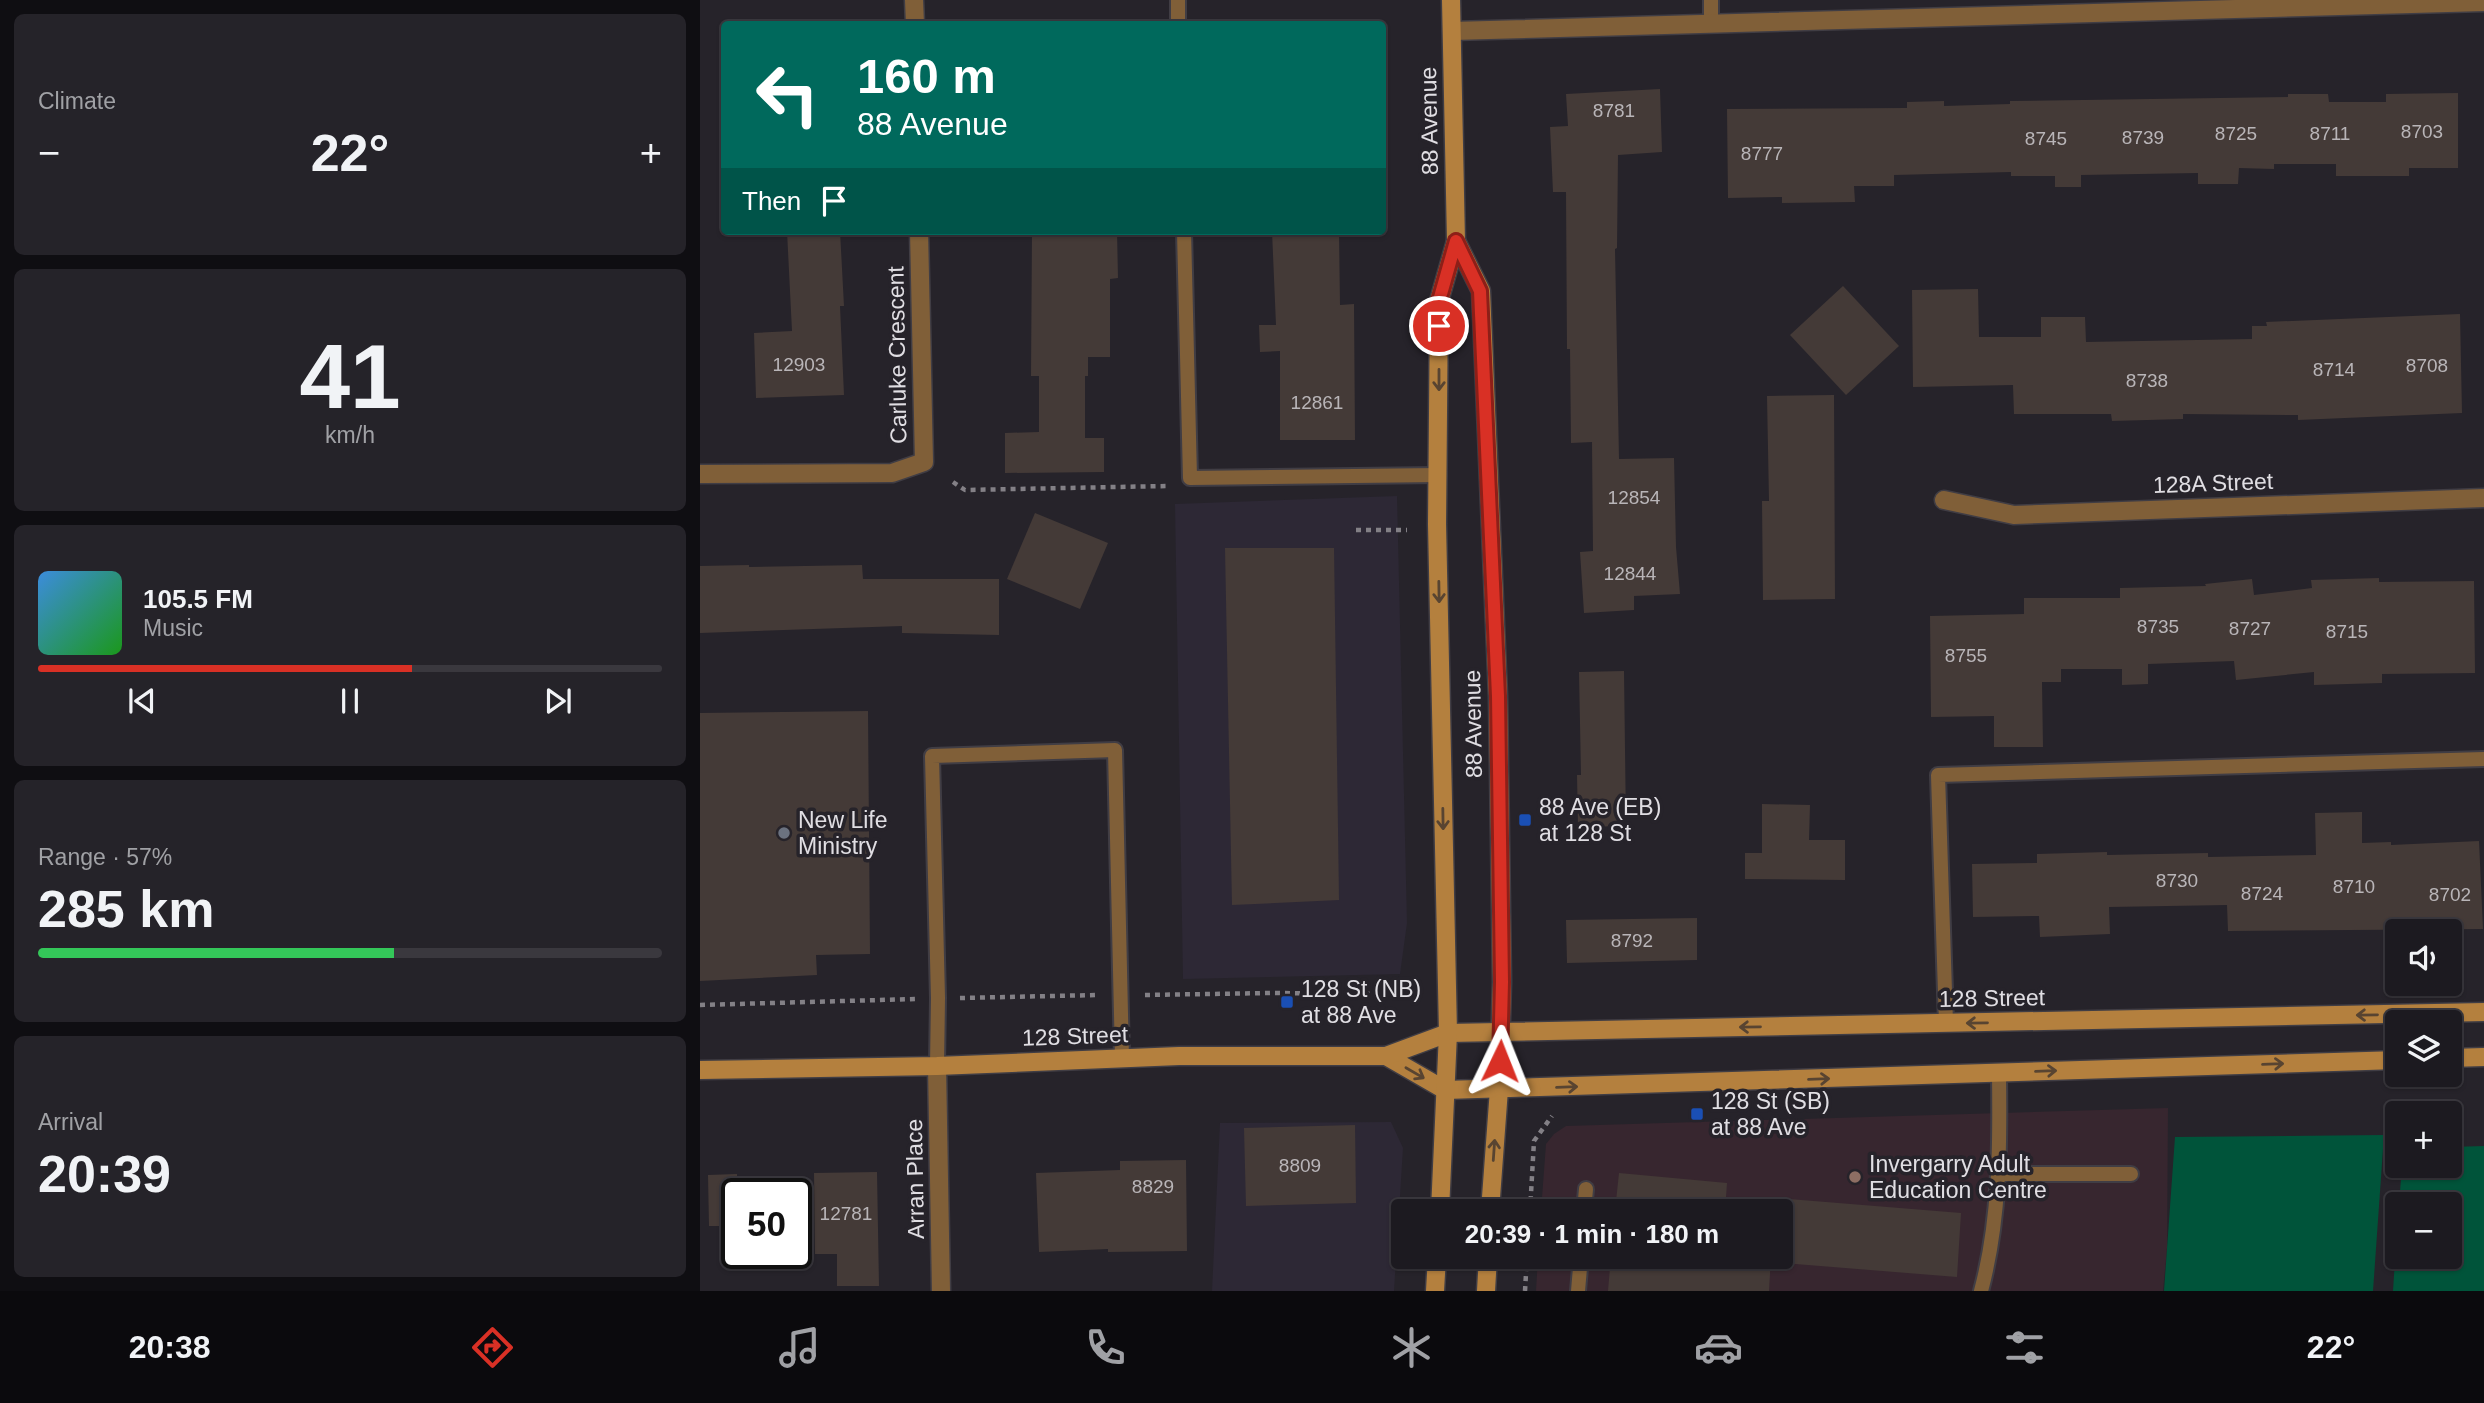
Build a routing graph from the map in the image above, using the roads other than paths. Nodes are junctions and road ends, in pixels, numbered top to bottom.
1 (914, 0) edge
2 (1178, 0) edge
3 (1451, 0) edge
4 (1711, 0) edge
5 (2484, 2) edge
6 (2243, 5) edge
7 (1995, 8) edge
8 (915, 21) edge
9 (1178, 21) edge
10 (1711, 23) junction
11 (1452, 31) junction
12 (919, 235) edge
13 (1184, 235) edge
14 (1456, 241) junction
15 (700, 474) edge
16 (1438, 475) junction
17 (2484, 498) edge
18 (1944, 500) dead end
19 (2484, 759) edge
20 (2484, 1012) edge
21 (1946, 1023) junction
22 (1448, 1033) junction
23 (1501, 1033) junction
24 (1386, 1056) junction
25 (2484, 1057) edge
26 (1122, 1058) junction
27 (2462, 1058) edge
28 (2385, 1060) edge
29 (937, 1066) junction
30 (700, 1070) edge
31 (1999, 1073) junction
32 (1499, 1088) junction
33 (1445, 1090) junction
34 (1998, 1174) junction
35 (2131, 1174) dead end
36 (1586, 1189) dead end
37 (1440, 1199) edge
38 (1491, 1199) edge
39 (1585, 1199) edge
40 (1436, 1269) edge
41 (1487, 1269) edge
42 (1580, 1269) edge
43 (941, 1291) edge
44 (1435, 1291) edge
45 (1486, 1291) edge
46 (1578, 1291) edge
47 (1981, 1291) edge

1 - 8 street
2 - 9 lane
3 - 11 main road, 88 Avenue
4 - 10 lane
5 - 6 street
6 - 7 street
7 - 10 street
10 - 11 street
11 - 14 main road, 88 Avenue
12 - 15 street, Carluke Crescent
13 - 16 lane
14 -> 16 main road, 88 Avenue
14 - 23 main road, 88 Avenue
16 -> 22 main road, 88 Avenue
17 - 18 street, 128A Street
19 - 21 lane
20 -> 21 main road, 128 Street
21 -> 23 main road, 128 Street
22 - 23 main road, 128 Street
22 - 24 main road, 128 Street
22 - 33 main road, 88 Avenue
23 - 32 main road, 88 Avenue
24 - 26 main road, 128 Street
24 -> 33 main road
25 - 27 main road
26 - 29 main road, 128 Street
26 - 29 lane
31 -> 28 main road
29 - 30 main road, 128 Street
29 - 43 street, Arran Place
32 -> 31 main road
31 - 34 lane
32 - 33 main road
38 -> 32 main road, 88 Avenue
33 - 37 main road, 88 Avenue
34 - 35 lane
34 - 47 lane
36 - 39 lane
40 - 44 main road
41 - 45 main road
42 - 46 lane

